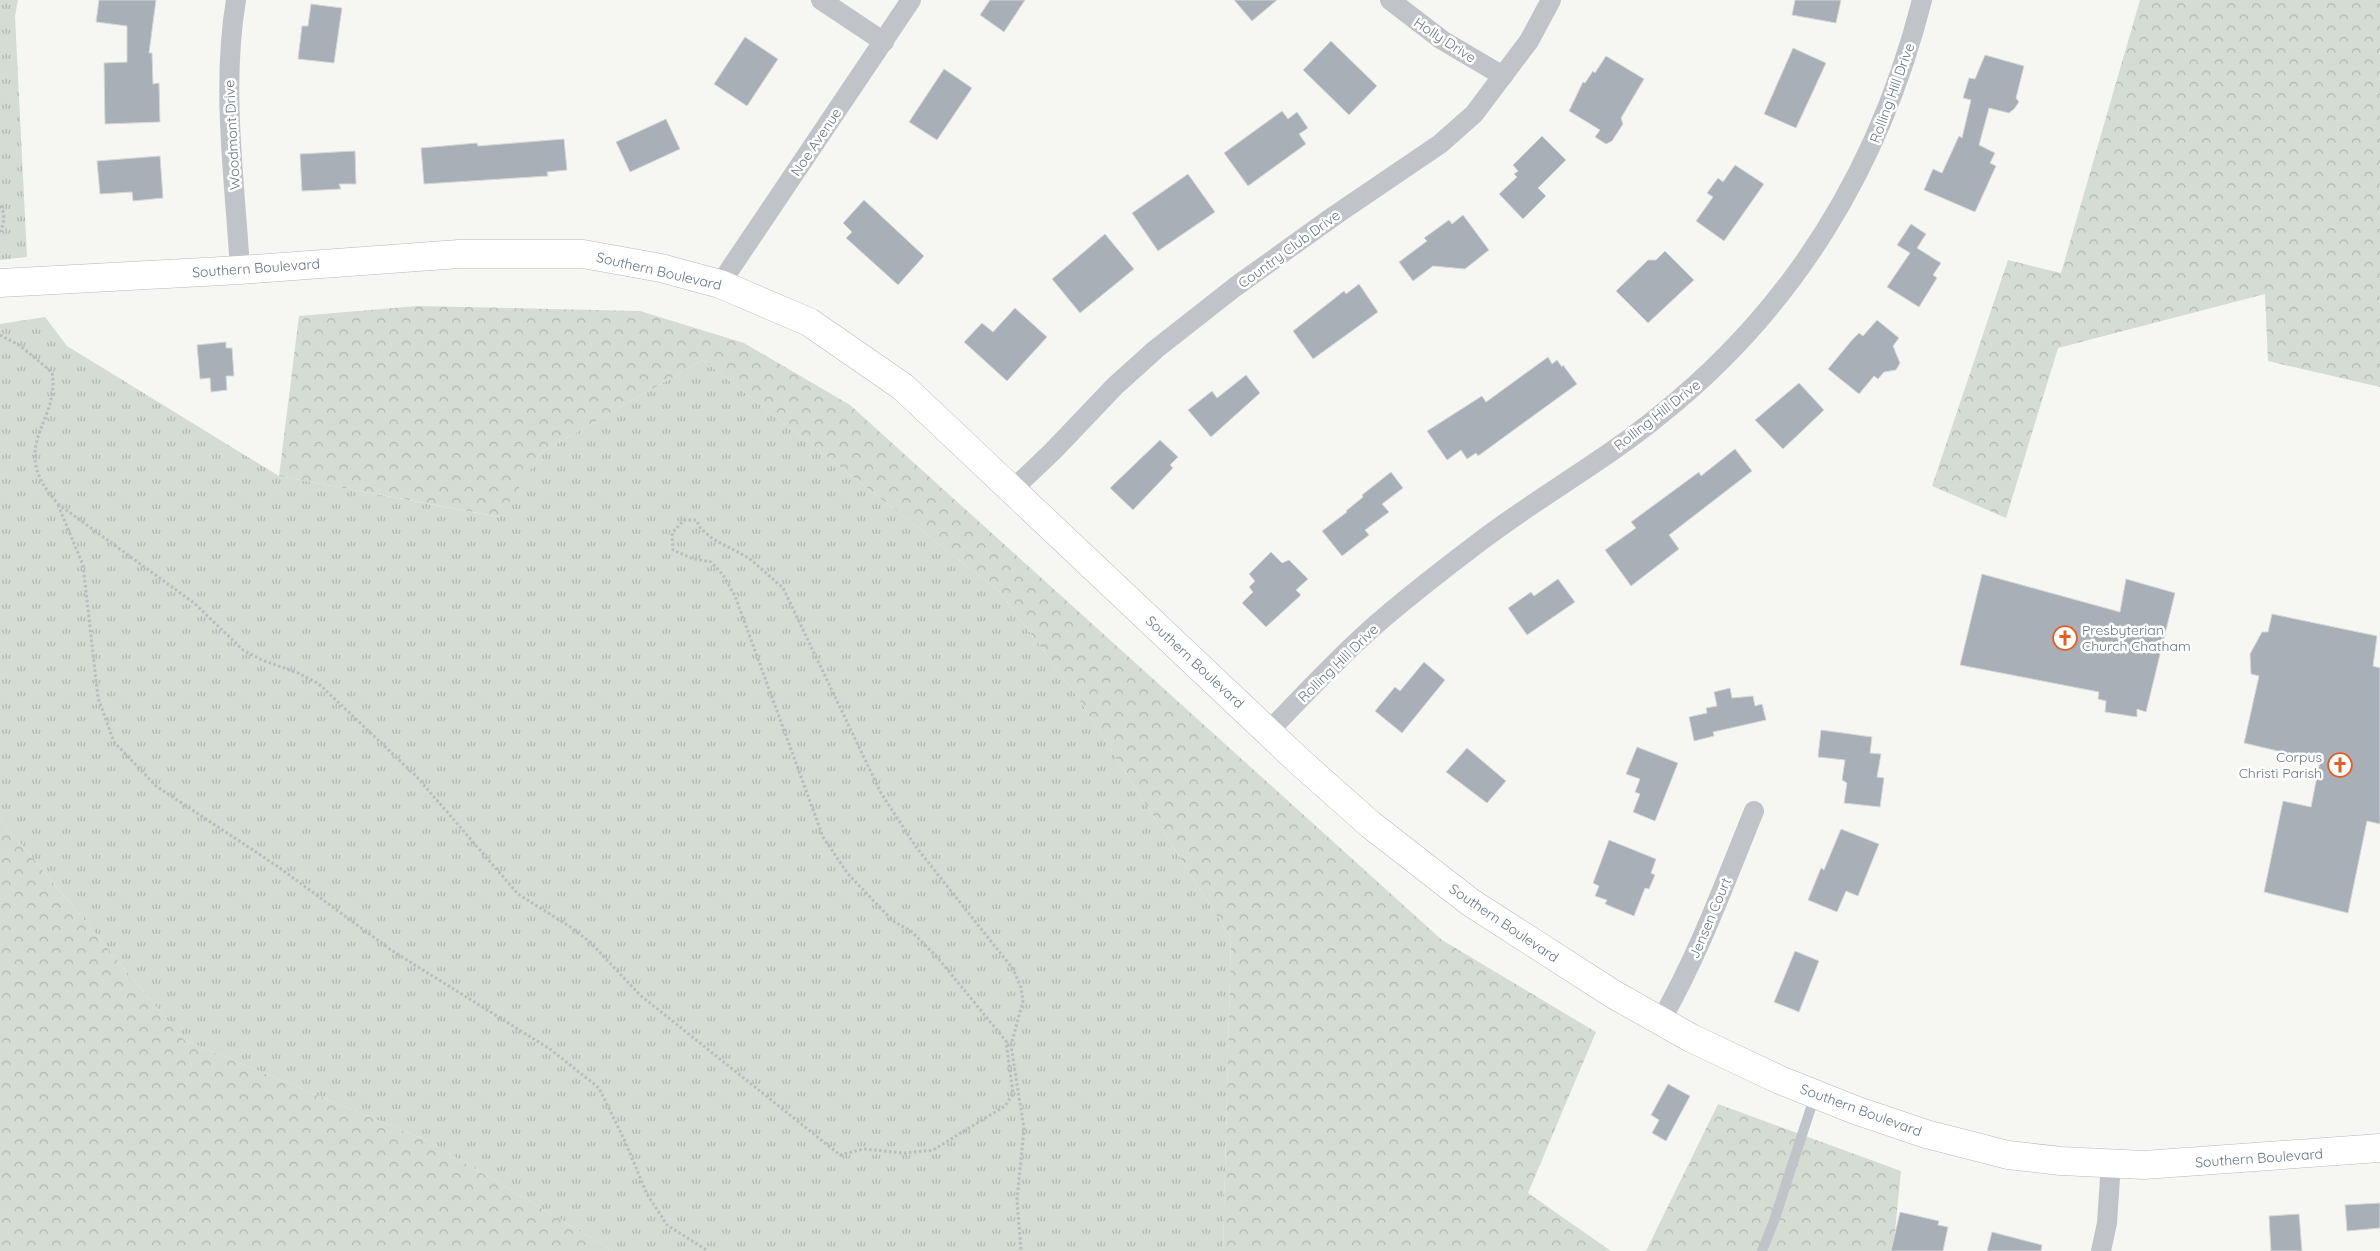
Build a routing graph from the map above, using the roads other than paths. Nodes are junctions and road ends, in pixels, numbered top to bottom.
1 (236, 0) edge
2 (821, 0) edge
3 (911, 0) edge
4 (1390, 0) edge
5 (1551, 0) edge
6 (1922, 0) edge
7 (884, 42) junction
8 (1503, 76) junction
9 (240, 270) junction
10 (0, 283) edge
11 (720, 284) junction
12 (1012, 490) junction
13 (1268, 732) junction
14 (1754, 811) dead end
15 (1660, 1022) junction
16 (1815, 1094) junction
17 (2380, 1148) edge
18 (2111, 1163) junction
19 (1762, 1251) edge
20 (2101, 1251) edge

1 - 9 street, Woodmont Drive
2 - 7 street
3 - 7 street, Noe Avenue
4 - 8 street, Holly Drive
5 - 8 street, Country Club Drive
6 - 13 street, Rolling Hill Drive
7 - 11 street, Noe Avenue
8 - 12 street, Country Club Drive
9 - 10 main road, Southern Boulevard
9 - 11 main road, Southern Boulevard
11 - 12 main road, Southern Boulevard
12 - 13 main road, Southern Boulevard
13 - 15 main road, Southern Boulevard
14 - 15 street, Jensen Court
15 - 16 main road, Southern Boulevard
16 - 18 main road, Southern Boulevard
16 - 19 lane
17 - 18 main road, Southern Boulevard
18 - 20 street

